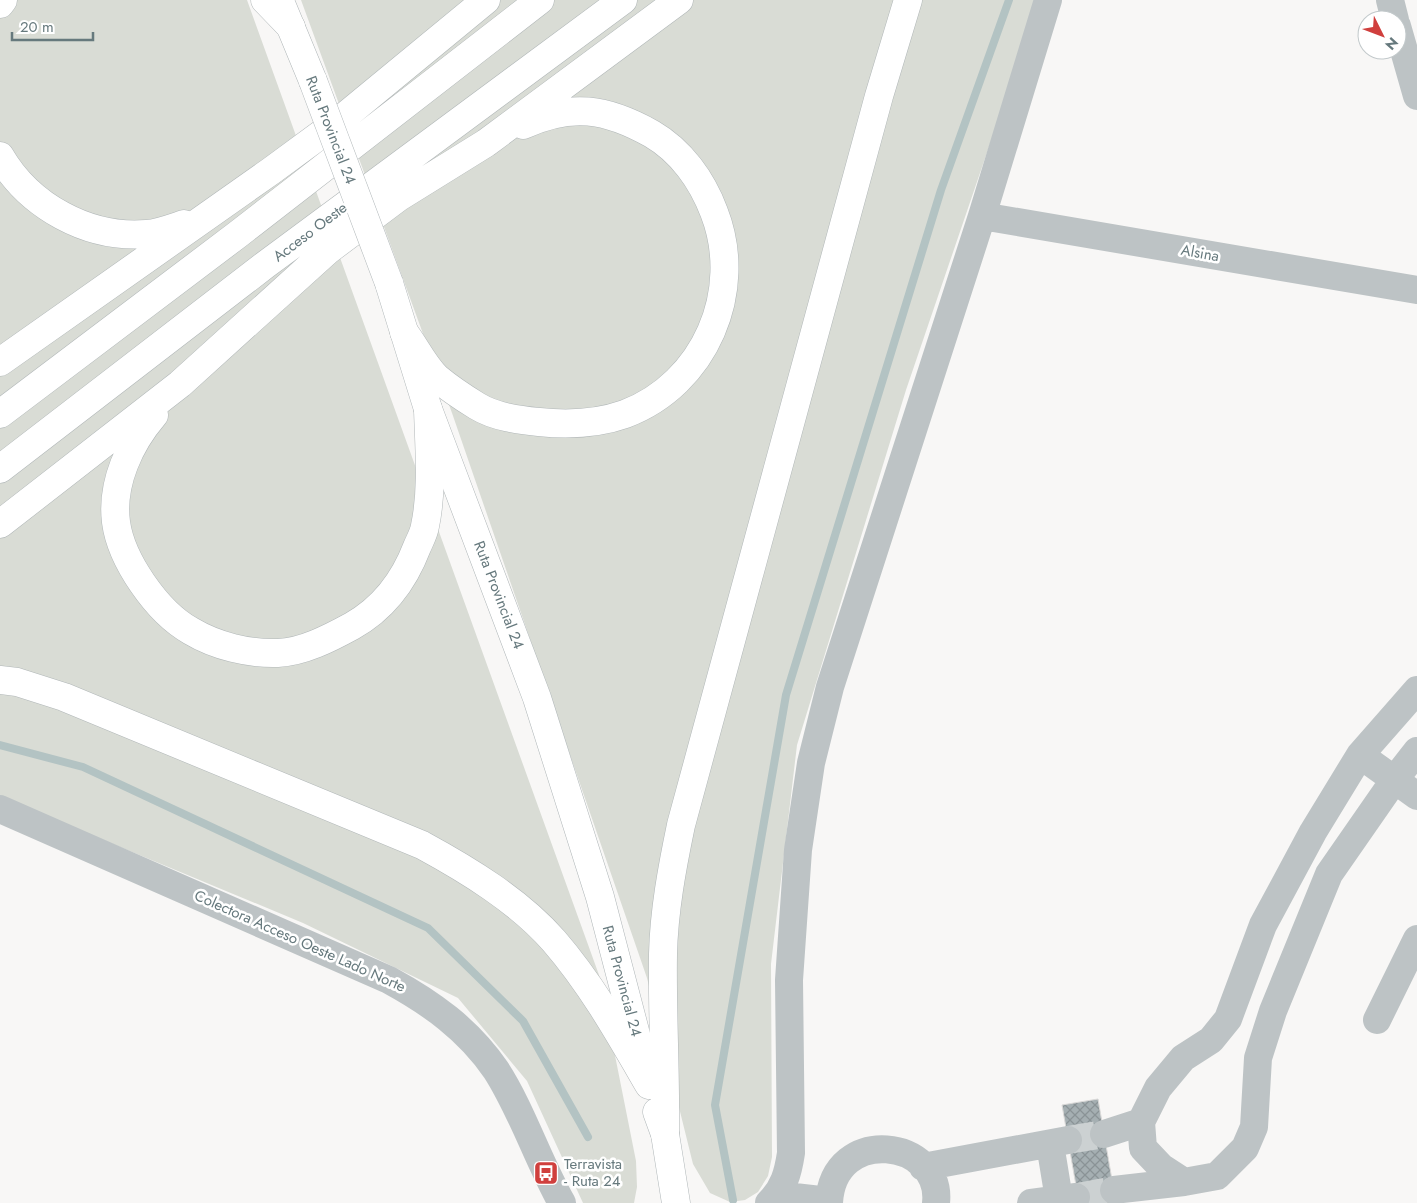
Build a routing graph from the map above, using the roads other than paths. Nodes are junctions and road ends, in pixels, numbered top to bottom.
1 (3, 0) edge
2 (265, 0) edge
3 (280, 0) edge
4 (540, 0) edge
5 (623, 0) edge
6 (679, 0) edge
7 (908, 0) edge
8 (1048, 0) edge
9 (0, 4) edge
10 (479, 4) edge
11 (291, 27) junction
12 (1407, 60) edge
13 (1417, 96) edge
14 (486, 143) junction
15 (0, 156) edge
16 (982, 216) junction
17 (202, 220) junction
18 (1417, 290) edge
19 (404, 332) junction
20 (0, 362) edge
21 (180, 384) junction
22 (428, 409) junction
23 (0, 414) edge
24 (0, 469) edge
25 (0, 524) edge
26 (0, 680) edge
27 (1417, 690) edge
28 (1417, 751) edge
29 (1360, 755) junction
30 (1395, 779) junction
31 (1417, 796) edge
32 (0, 809) edge
33 (1417, 939) edge
34 (1236, 1000) junction
35 (1273, 1011) junction
36 (1377, 1020) dead end
37 (649, 1085) junction
38 (1141, 1122) junction
39 (664, 1134) junction
40 (1104, 1134) tunnel mouth
41 (924, 1167) junction
42 (1184, 1182) junction
43 (1114, 1190) tunnel mouth
44 (773, 1199) edge
45 (829, 1202) edge
46 (562, 1203) edge
47 (676, 1203) edge
48 (936, 1203) edge
49 (1031, 1203) edge

1 - 9 main road
2 - 11 main road
3 - 11 main road, Ruta Provincial 24
4 - 23 main road
5 - 24 main road, Acceso Oeste
6 - 14 main road
7 - 39 main road
8 - 16 street
10 - 17 main road
11 - 19 main road, Ruta Provincial 24, bridge
12 - 13 street
14 - 19 main road
14 - 21 main road
15 - 17 main road
16 - 18 street, Alsina
16 - 44 street
17 - 20 main road
19 - 22 main road, Ruta Provincial 24
21 - 22 main road
21 - 25 main road
22 - 37 main road, Ruta Provincial 24
26 - 37 main road
27 - 29 street
28 - 30 street
29 - 30 street
29 - 34 street
30 - 31 street
30 - 35 street
32 - 46 street, Colectora Acceso Oeste Lado Norte
33 - 36 street
34 - 35 street
34 - 38 street
35 - 42 street
37 - 39 main road, Ruta Provincial 24
38 - 40 street
38 - 42 street
39 - 47 main road, Ruta Provincial 24
41 - 45 street
41 - 48 street
41 - 49 street
42 - 43 street
44 - 45 street

